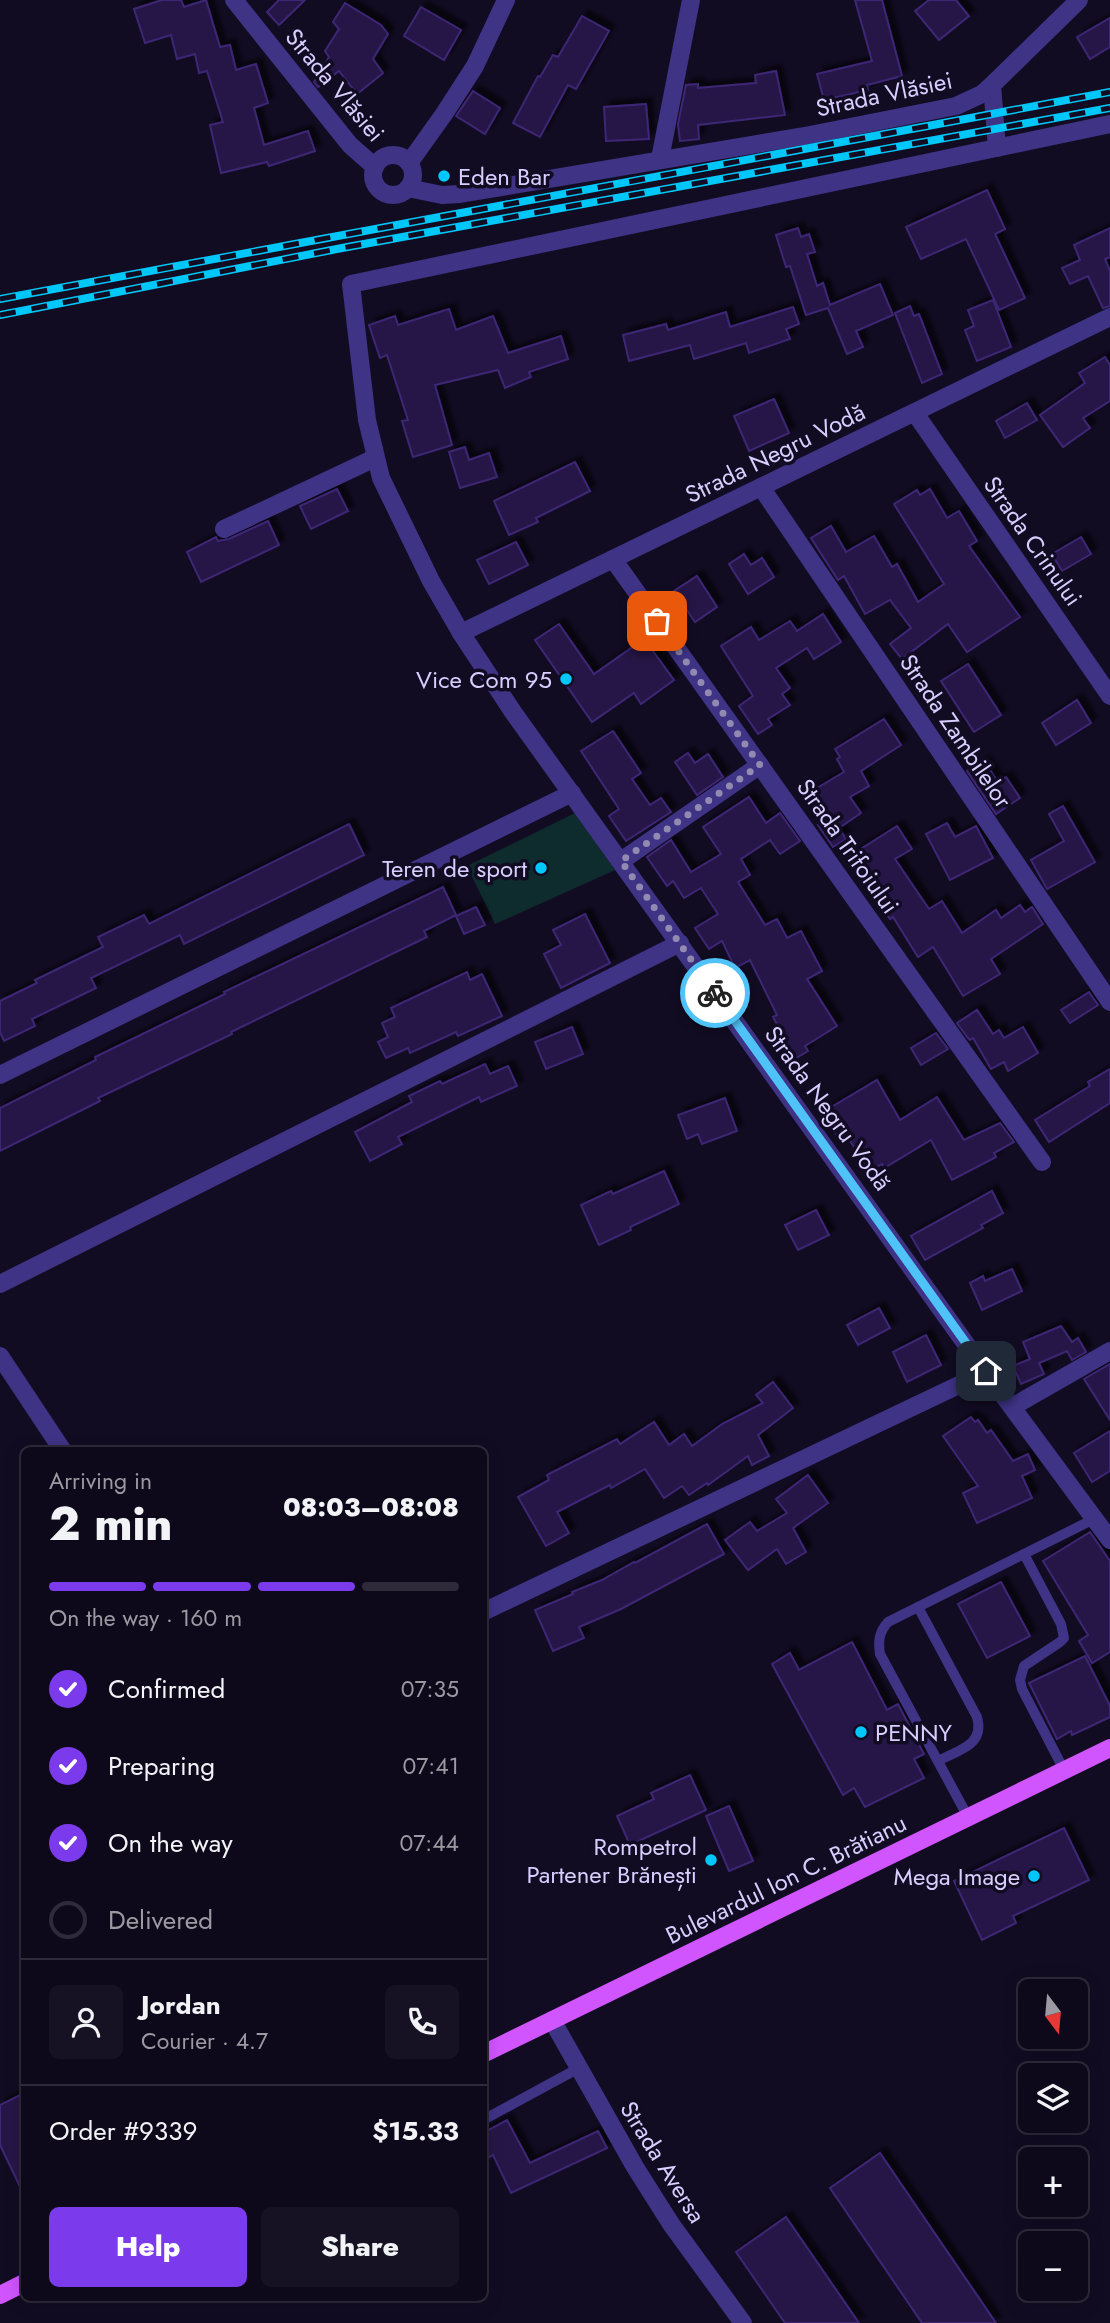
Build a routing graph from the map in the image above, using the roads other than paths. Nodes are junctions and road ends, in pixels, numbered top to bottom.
1 (234, 0) edge
2 (506, 0) edge
3 (691, 0) edge
4 (1079, 0) edge
5 (992, 85) junction
6 (1110, 124) edge
7 (997, 148) junction
8 (660, 159) junction
9 (409, 163) junction
10 (375, 167) junction
11 (408, 188) junction
12 (1110, 317) edge
13 (915, 413) junction
14 (375, 458) junction
15 (761, 487) junction
16 (224, 529) dead end
17 (613, 559) junction
18 (461, 633) junction
19 (1110, 696) edge
20 (760, 765) junction
21 (572, 793) junction
22 (621, 861) junction
23 (680, 943) junction
24 (1110, 1002) edge
25 (0, 1075) edge
26 (1042, 1162) dead end
27 (0, 1284) edge
28 (1110, 1351) edge
29 (0, 1356) edge
30 (986, 1371) junction
31 (1013, 1407) junction
32 (60, 1447) edge
33 (1094, 1519) junction
34 (1110, 1540) edge
35 (1024, 1554) junction
36 (918, 1607) junction
37 (487, 1610) edge
38 (1110, 1748) edge
39 (938, 1761) junction
40 (1064, 1770) junction
41 (968, 1817) junction
42 (552, 2020) junction
43 (487, 2052) edge
44 (579, 2068) junction
45 (487, 2118) edge
46 (21, 2284) edge
47 (0, 2295) edge
48 (743, 2323) edge

1 - 10 street, Strada Vlăsiei
2 - 9 street
3 - 8 street
4 - 5 street, Strada Vlăsiei
5 - 7 street
5 - 8 street, Strada Vlăsiei
6 - 7 street
7 - 14 street, Strada Negru Vodă
8 - 11 street, Strada Vlăsiei
9 - 10 street
9 - 11 street
10 - 11 street
12 - 13 street, Strada Negru Vodă
13 - 15 street, Strada Negru Vodă
13 - 19 street, Strada Crinului
14 - 16 street
14 - 18 street, Strada Negru Vodă
15 - 17 street, Strada Negru Vodă
15 - 24 street, Strada Zambilelor
17 - 18 street, Strada Negru Vodă
17 - 20 street, Strada Trifoiului
18 - 21 street, Strada Negru Vodă
20 - 22 street
20 - 26 street, Strada Trifoiului
21 - 22 street, Strada Negru Vodă
21 - 25 street
22 - 23 street, Strada Negru Vodă
23 - 27 street
23 - 30 street, Strada Negru Vodă
28 - 31 street
29 - 32 street
30 - 31 street, Strada Negru Vodă
30 - 37 street
31 - 33 street, Strada Negru Vodă
33 - 34 street, Strada Negru Vodă
33 - 35 lane
35 - 36 lane
35 - 40 lane
36 - 39 lane
36 - 39 lane
38 - 40 main road, Bulevardul Ion C. Brătianu
39 - 41 lane
40 - 41 main road, Bulevardul Ion C. Brătianu
41 - 42 main road, Bulevardul Ion C. Brătianu
42 - 43 main road, Bulevardul Ion C. Brătianu
42 - 44 street, Strada Aversa
44 - 45 lane
44 - 48 street, Strada Aversa
46 - 47 main road

